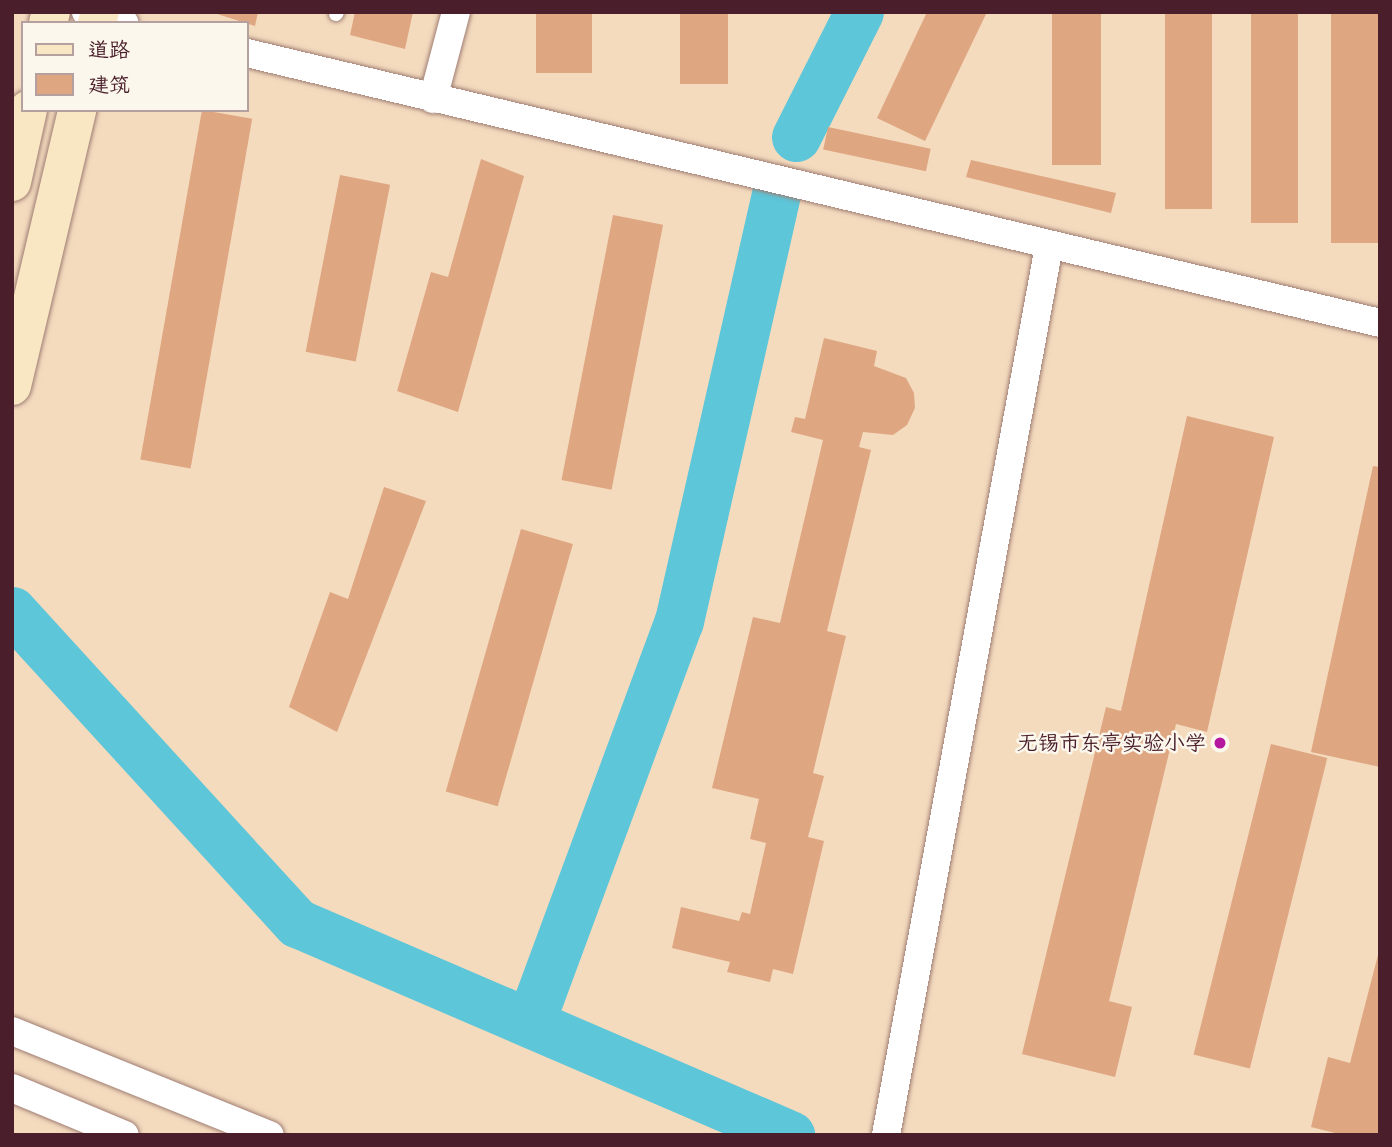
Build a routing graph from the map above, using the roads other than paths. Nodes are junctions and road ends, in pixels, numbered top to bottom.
1 (456, 12) edge
2 (248, 53) edge
3 (433, 99) junction
4 (29, 112) edge
5 (77, 112) edge
6 (12, 181) edge
7 (1049, 246) junction
8 (1380, 323) edge
9 (12, 386) edge
10 (12, 1031) edge
11 (12, 1088) edge
12 (125, 1135) edge
13 (270, 1135) edge
14 (886, 1135) edge

1 - 3 street
2 - 3 street
3 - 7 street
4 - 6 main road
5 - 9 main road
7 - 8 street
7 - 14 street
10 - 13 street
11 - 12 street

